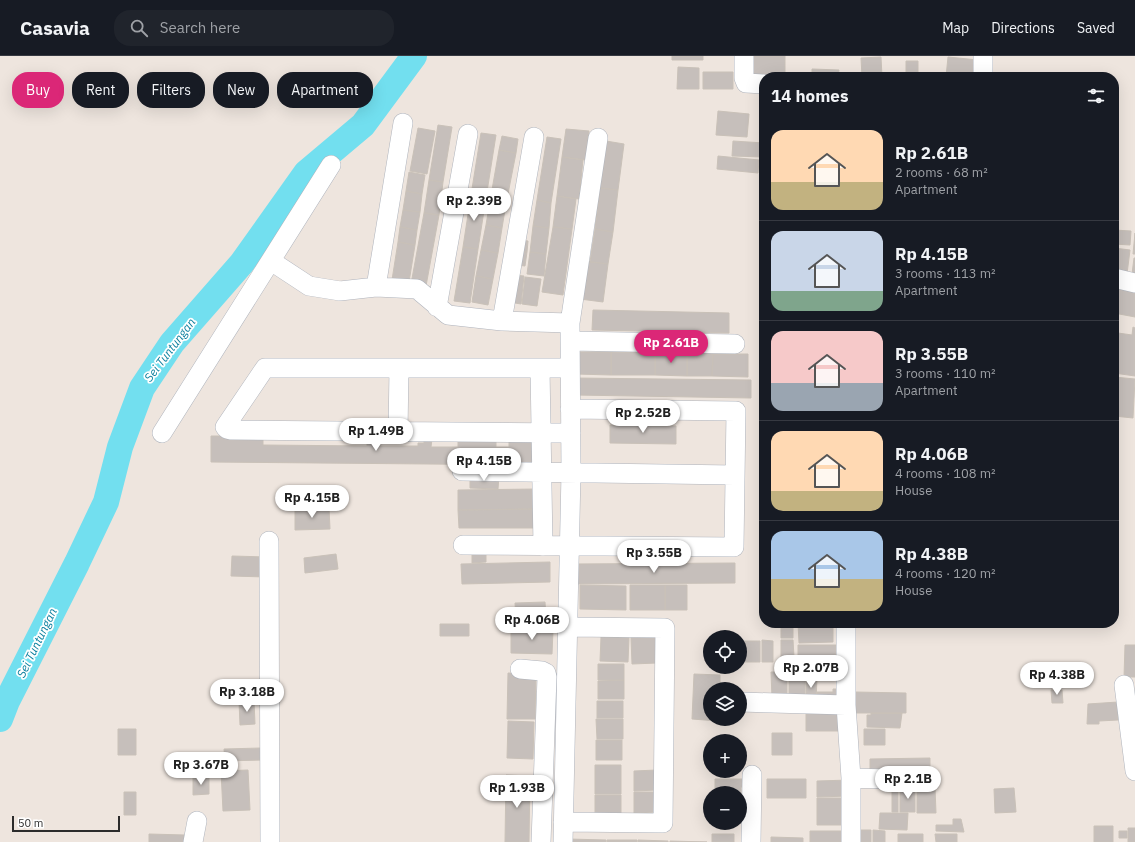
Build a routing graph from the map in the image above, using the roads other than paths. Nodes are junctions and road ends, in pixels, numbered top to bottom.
1 (744, 56) edge
2 (983, 56) edge
3 (983, 72) edge
4 (759, 84) edge
5 (403, 123) dead end
6 (468, 134) dead end
7 (534, 137) dead end
8 (598, 138) dead end
9 (331, 165) dead end
10 (271, 261) junction
11 (1119, 279) edge
12 (1135, 283) edge
13 (376, 287) junction
14 (437, 307) junction
15 (502, 322) junction
16 (570, 332) junction
17 (735, 344) dead end
18 (540, 368) junction
19 (570, 368) junction
20 (399, 369) junction
21 (570, 409) junction
22 (398, 432) junction
23 (162, 433) dead end
24 (541, 433) junction
25 (570, 433) junction
26 (462, 471) dead end
27 (541, 472) junction
28 (570, 473) junction
29 (735, 475) junction
30 (269, 540) dead end
31 (462, 545) dead end
32 (543, 546) junction
33 (569, 546) junction
34 (568, 627) junction
35 (846, 628) edge
36 (520, 670) dead end
37 (1124, 684) dead end
38 (747, 702) edge
39 (846, 705) junction
40 (1135, 771) edge
41 (752, 775) dead end
42 (851, 778) junction
43 (928, 780) dead end
44 (197, 821) dead end
45 (563, 822) junction
46 (193, 842) edge
47 (270, 842) edge
48 (541, 842) edge
49 (563, 842) edge
50 (751, 842) edge
51 (851, 842) edge

1 - 4 street
2 - 3 street
5 - 13 street
6 - 14 street
7 - 15 street
8 - 16 street
9 - 10 street
10 - 13 street
10 - 23 street
11 - 12 street
13 - 14 street
14 - 15 street
15 - 16 street
16 - 17 street
16 - 19 street
18 - 19 street
18 - 20 street
18 - 24 street
19 - 21 street
20 - 22 street
20 - 22 street
21 - 25 street
21 - 29 street
22 - 24 street
24 - 25 street
24 - 27 street
25 - 28 street
26 - 27 street
27 - 28 street
27 - 32 street
28 - 29 street
28 - 33 street
29 - 33 street
30 - 47 street
31 - 32 street
32 - 33 street
33 - 34 street
34 - 45 street
34 - 45 street
35 - 39 street
36 - 48 street
37 - 40 street
38 - 39 street
39 - 42 street
41 - 50 street
42 - 43 street
42 - 51 street
44 - 46 street
45 - 49 street

